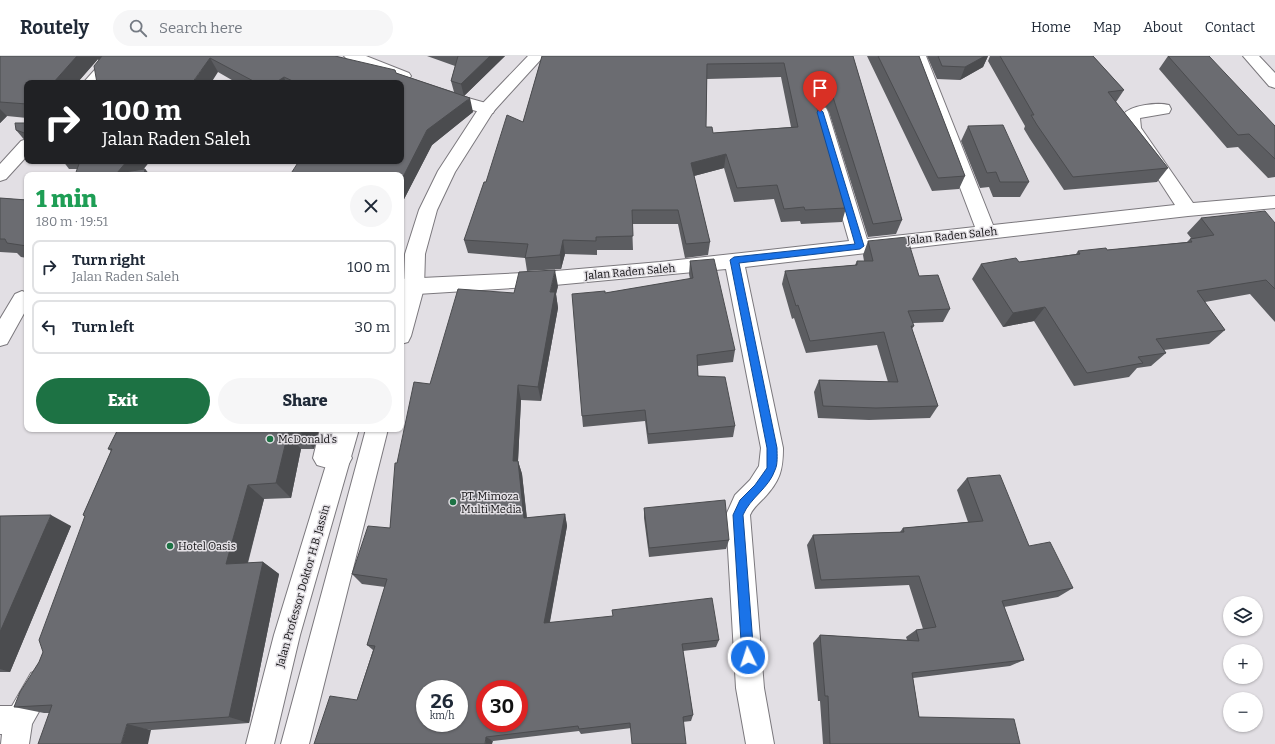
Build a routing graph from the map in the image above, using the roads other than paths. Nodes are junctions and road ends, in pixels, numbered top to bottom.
1 (115, 56) edge
2 (352, 56) edge
3 (536, 56) edge
4 (918, 56) edge
5 (1251, 56) edge
6 (94, 80) edge
7 (1275, 83) edge
8 (413, 86) edge
9 (431, 92) edge
10 (487, 109) junction
11 (1163, 109) dead end
12 (820, 112) edge
13 (24, 148) edge
14 (0, 175) edge
15 (1275, 202) edge
16 (1188, 210) junction
17 (986, 232) junction
18 (860, 246) junction
19 (734, 260) junction
20 (405, 283) edge
21 (404, 296) edge
22 (24, 299) edge
23 (0, 300) edge
24 (24, 301) edge
25 (0, 338) edge
26 (330, 432) edge
27 (347, 432) edge
28 (376, 432) edge
29 (340, 458) junction
30 (55, 660) edge
31 (11, 728) edge
32 (255, 744) edge
33 (295, 744) edge
34 (760, 744) edge

1 - 6 main road
2 - 8 main road
3 - 10 main road
4 - 17 main road
5 - 7 main road
9 - 10 main road
10 - 20 main road
11 - 16 main road
12 - 18 main road
13 - 14 main road
15 - 16 main road, Jalan Raden Saleh
16 - 17 main road, Jalan Raden Saleh
17 - 18 main road, Jalan Raden Saleh
18 - 19 main road, Jalan Raden Saleh
19 - 20 main road, Jalan Raden Saleh
19 - 34 main road
20 - 21 main road
22 - 23 main road
24 - 25 main road
26 - 29 main road
27 - 29 main road, Jalan Professor Doktor H.B. Jassin
28 - 33 main road
29 - 32 main road, Jalan Professor Doktor H.B. Jassin
30 - 31 main road

